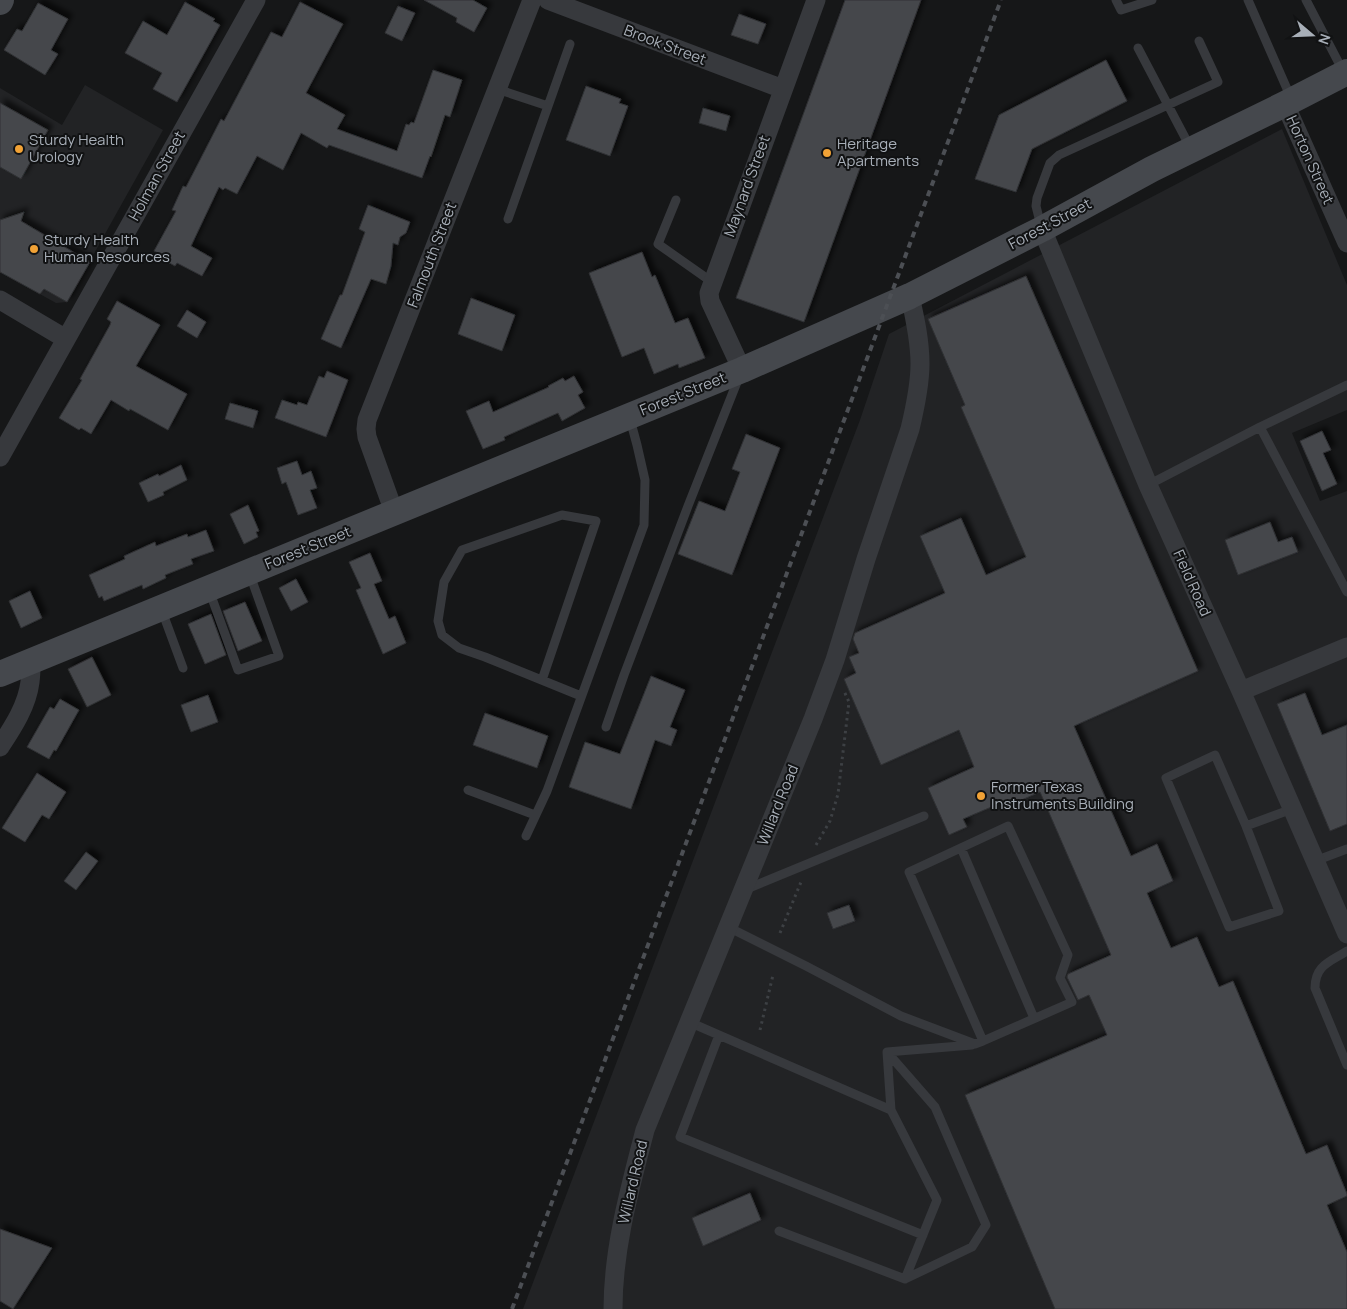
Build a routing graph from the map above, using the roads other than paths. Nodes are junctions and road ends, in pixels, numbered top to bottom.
1 (256, 0) edge
2 (532, 0) edge
3 (548, 0) edge
4 (816, 0) edge
5 (1116, 0) edge
6 (1152, 0) edge
7 (1248, 0) edge
8 (1306, 0) edge
9 (1200, 41) dead end
10 (570, 44) dead end
11 (1138, 48) dead end
12 (1346, 72) edge
13 (497, 89) junction
14 (783, 90) junction
15 (1288, 102) junction
16 (1168, 105) junction
17 (548, 106) junction
18 (1192, 149) junction
19 (676, 200) dead end
20 (508, 219) dead end
21 (1042, 229) junction
22 (1347, 243) edge
23 (712, 282) junction
24 (910, 296) junction
25 (0, 300) edge
26 (66, 339) junction
27 (742, 370) junction
28 (1347, 385) edge
29 (629, 416) junction
30 (1260, 427) junction
31 (0, 457) edge
32 (1148, 485) junction
33 (394, 512) junction
34 (249, 572) junction
35 (208, 588) junction
36 (1347, 592) edge
37 (161, 608) junction
38 (1347, 647) edge
39 (31, 662) junction
40 (183, 668) dead end
41 (0, 674) edge
42 (542, 680) junction
43 (1241, 691) junction
44 (581, 696) junction
45 (606, 727) dead end
46 (0, 747) edge
47 (468, 790) dead end
48 (1292, 809) junction
49 (535, 815) junction
50 (924, 816) dead end
51 (1246, 826) junction
52 (526, 836) dead end
53 (961, 848) junction
54 (1347, 849) edge
55 (1315, 861) junction
56 (744, 890) junction
57 (728, 928) junction
58 (1347, 934) edge
59 (1347, 951) edge
60 (1034, 1018) junction
61 (689, 1022) junction
62 (719, 1035) junction
63 (979, 1043) junction
64 (887, 1052) junction
65 (1347, 1065) edge
66 (891, 1110) junction
67 (779, 1231) dead end
68 (922, 1236) junction
69 (905, 1278) junction
70 (613, 1309) edge

1 - 26 street, Holman Street
2 - 13 street, Falmouth Street
3 - 14 street, Brook Street
4 - 14 street, Maynard Street
5 - 6 lane
7 - 15 lane
8 - 12 lane
9 - 16 lane
10 - 17 lane
11 - 16 lane
12 - 15 main road, Forest Street
13 - 17 lane
13 - 33 street, Falmouth Street
14 - 23 street, Maynard Street
15 - 18 main road, Forest Street
15 - 22 street, Horton Street
16 - 18 lane
16 - 21 lane
17 - 20 lane
18 - 21 main road, Forest Street
19 - 23 lane
21 - 24 main road, Forest Street
21 - 32 street, Field Road
23 - 27 street, Maynard Street
24 - 27 main road, Forest Street
24 - 56 street, Willard Road
25 - 26 street
26 - 31 street, Holman Street
27 - 29 main road, Forest Street
27 - 45 lane
28 - 30 lane
29 - 33 main road, Forest Street
29 - 44 lane
30 - 32 lane
30 - 36 lane
32 - 43 street, Field Road
33 - 34 main road, Forest Street
34 - 35 main road, Forest Street
34 - 35 lane
35 - 37 main road, Forest Street
37 - 39 main road, Forest Street
37 - 40 lane
38 - 43 street
39 - 41 main road, Forest Street
39 - 46 street
42 - 42 lane
42 - 44 lane
43 - 48 street, Field Road
44 - 49 lane
47 - 49 lane
48 - 51 lane
48 - 55 street, Field Road
49 - 52 lane
50 - 56 lane
51 - 51 lane
53 - 60 lane
53 - 60 lane
53 - 63 lane
54 - 55 lane
55 - 58 street, Field Road
56 - 57 street, Willard Road
57 - 61 street, Willard Road
57 - 63 lane
59 - 65 lane
60 - 63 lane
61 - 62 lane
61 - 70 street, Willard Road
62 - 66 lane
62 - 68 lane
63 - 64 lane
64 - 66 lane
64 - 69 lane
66 - 68 lane
67 - 69 lane
68 - 69 lane

